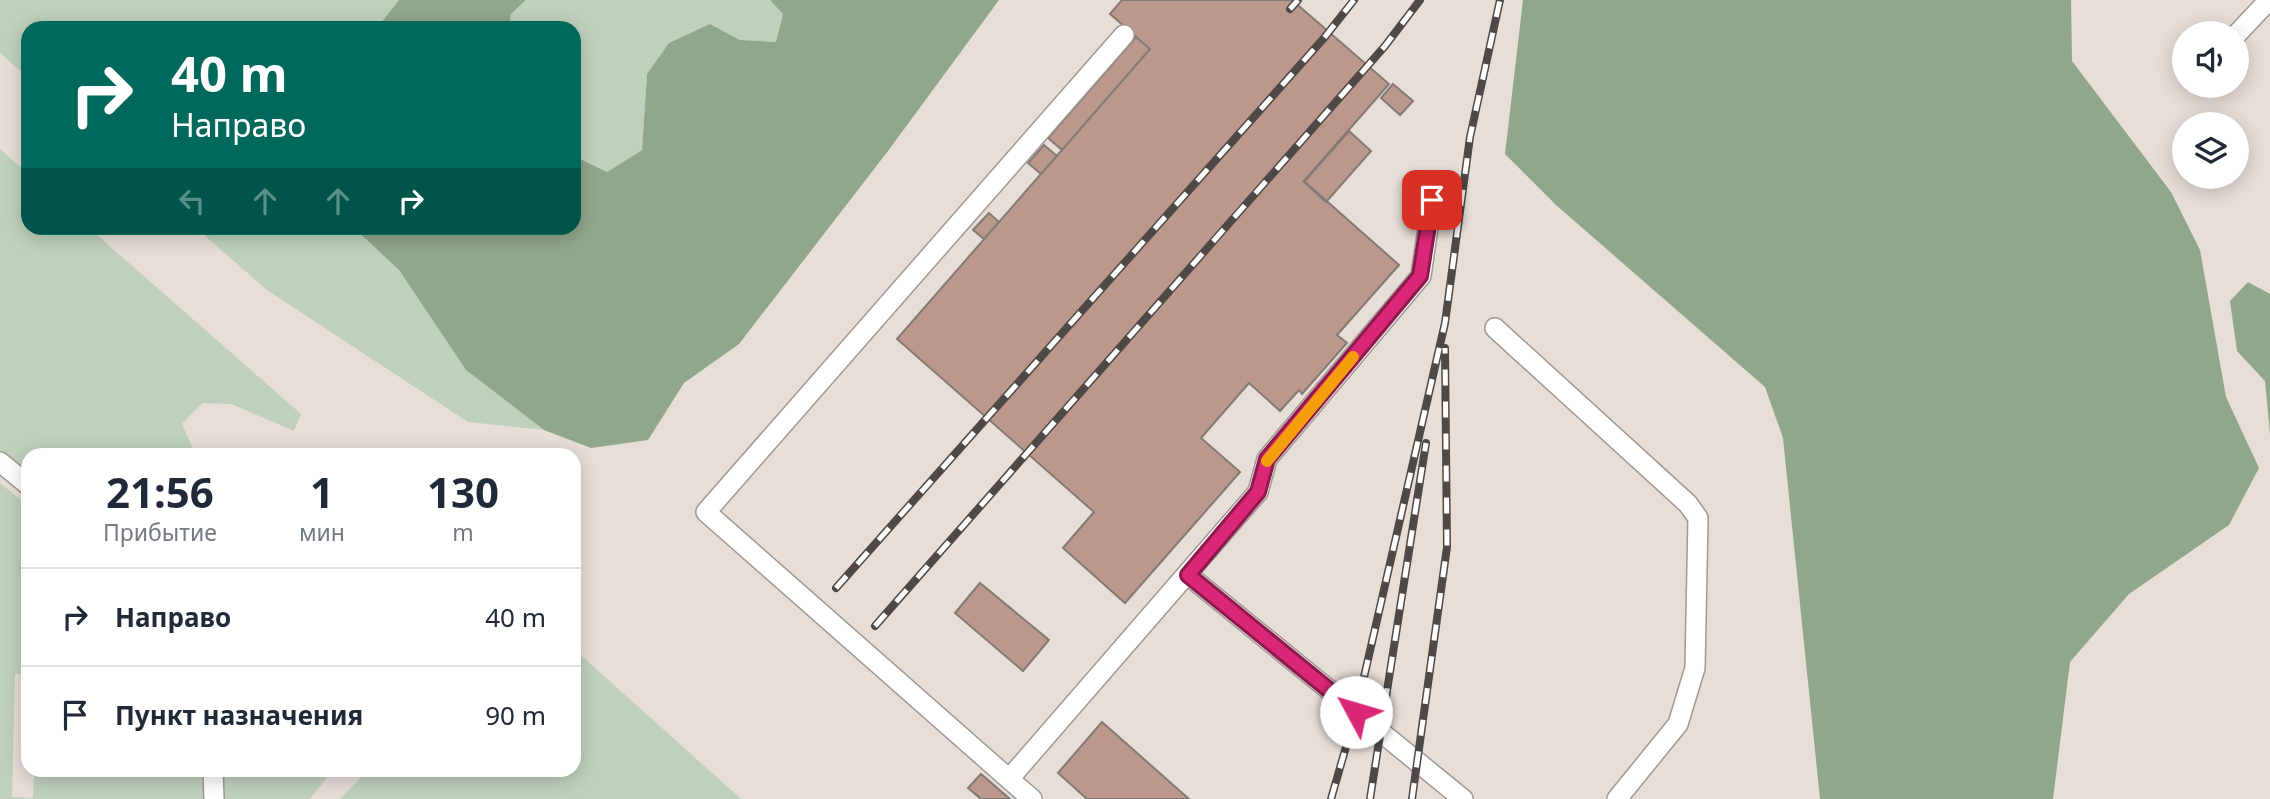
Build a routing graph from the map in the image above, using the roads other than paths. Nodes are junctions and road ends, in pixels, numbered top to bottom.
1 (2269, 0) edge
2 (2249, 21) edge
3 (1124, 35) dead end
4 (1432, 200) dead end
5 (1495, 328) dead end
6 (0, 462) edge
7 (21, 479) edge
8 (1188, 575) junction
9 (213, 777) edge
10 (1009, 779) junction
11 (214, 799) edge
12 (1032, 799) edge
13 (1463, 799) edge
14 (1617, 799) edge

1 - 2 lane
3 - 10 lane
4 - 8 lane
5 - 14 lane
6 - 7 lane
8 - 10 lane
8 - 13 lane
9 - 11 lane
10 - 12 lane

